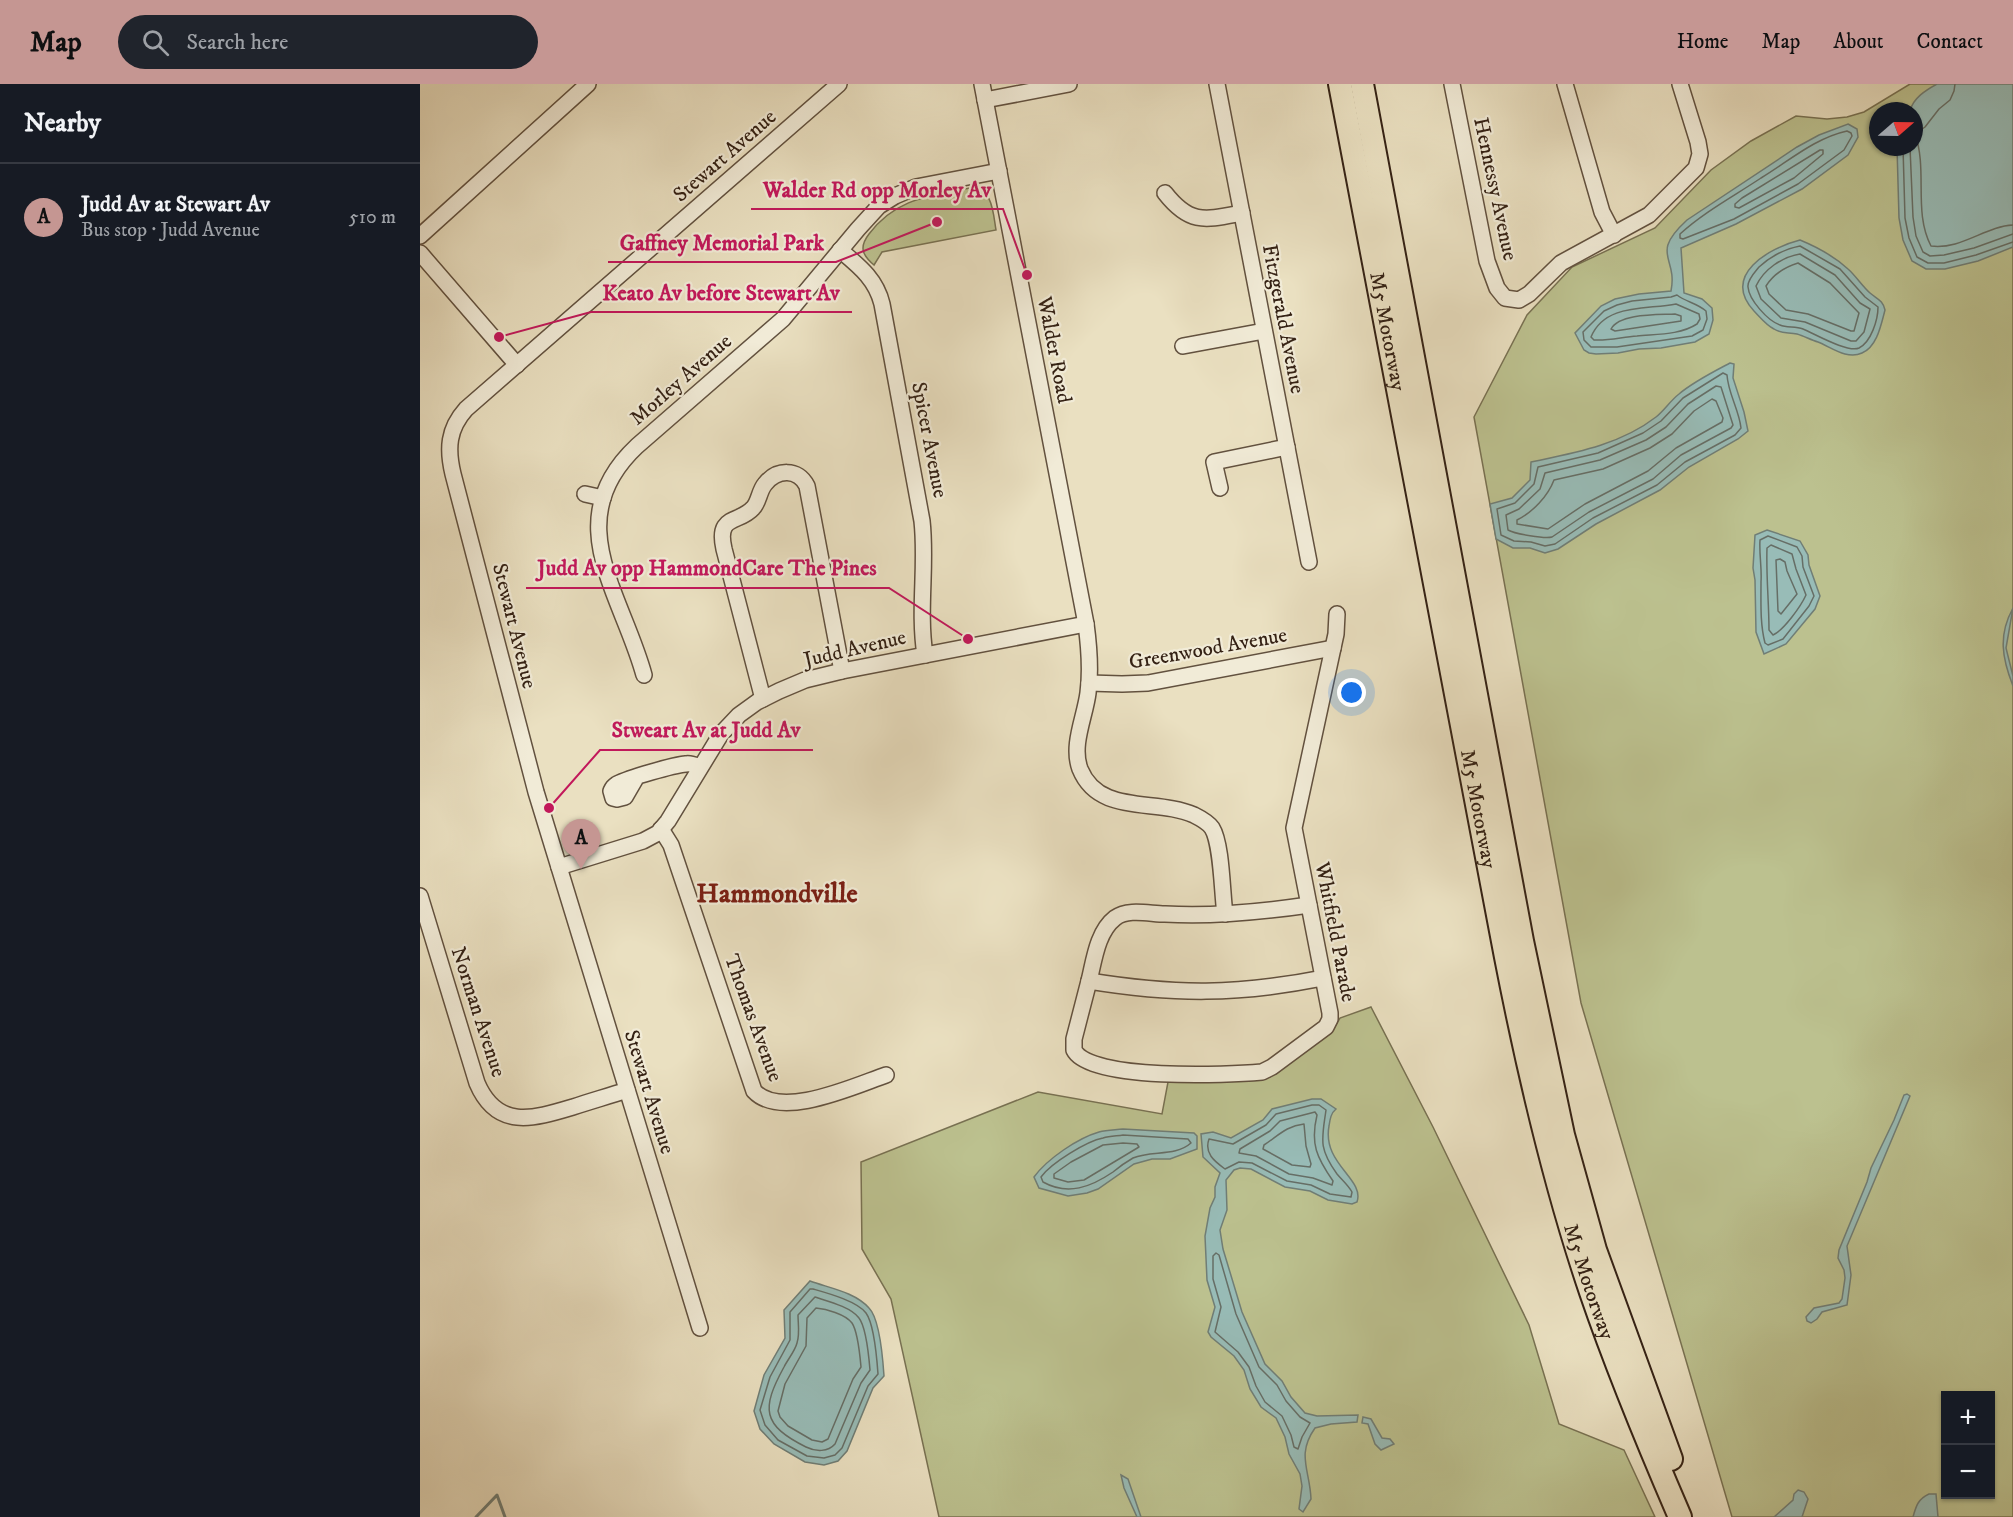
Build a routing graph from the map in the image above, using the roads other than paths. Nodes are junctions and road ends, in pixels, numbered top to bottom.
1 (588, 84) edge
2 (838, 84) edge
3 (982, 84) edge
4 (1069, 84) edge
5 (1217, 84) edge
6 (1340, 84) edge
7 (1362, 84) edge
8 (1452, 84) edge
9 (1565, 84) edge
10 (1680, 84) edge
11 (985, 100) junction
12 (999, 171) junction
13 (1165, 193) dead end
14 (1242, 213) junction
15 (1614, 235) junction
16 (420, 236) edge
17 (840, 250) junction
18 (420, 253) edge
19 (1264, 331) junction
20 (1183, 346) dead end
21 (517, 365) junction
22 (1287, 447) junction
23 (1220, 488) dead end
24 (585, 494) dead end
25 (603, 498) junction
26 (1309, 562) dead end
27 (1337, 614) dead end
28 (1086, 624) junction
29 (1333, 648) junction
30 (925, 655) junction
31 (842, 671) junction
32 (644, 675) dead end
33 (1089, 683) junction
34 (763, 699) junction
35 (700, 767) junction
36 (636, 778) dead end
37 (661, 829) junction
38 (558, 867) junction
39 (420, 896) edge
40 (1309, 905) junction
41 (1225, 914) junction
42 (1323, 978) junction
43 (1089, 981) junction
44 (886, 1075) dead end
45 (627, 1090) junction
46 (700, 1328) dead end
47 (1680, 1517) edge
48 (1695, 1517) edge

1 - 16 street
2 - 21 street, Stewart Avenue
3 - 11 street, Walder Road
4 - 11 street
5 - 14 street, Fitzgerald Avenue
6 - 47 highway, M5 Motorway
7 - 48 highway, M5 Motorway
8 - 15 street, Hennessy Avenue
9 - 15 street
10 - 15 street, Hennessy Avenue
11 - 12 street, Walder Road
12 - 17 street, Morley Avenue
12 - 28 street, Walder Road
13 - 14 street
14 - 19 street, Fitzgerald Avenue
17 - 25 street, Morley Avenue
17 - 30 street, Spicer Avenue
18 - 21 street
19 - 20 street
19 - 22 street, Fitzgerald Avenue
21 - 38 street, Stewart Avenue
22 - 23 street
22 - 26 street, Fitzgerald Avenue
24 - 25 street
25 - 32 street, Morley Avenue
27 - 29 street, Whitfield Parade
28 - 30 street, Judd Avenue
28 - 33 street, Walder Road
29 - 33 street, Greenwood Avenue
29 - 40 street, Whitfield Parade
30 - 31 street, Judd Avenue
31 - 34 street, Judd Avenue
31 - 34 street
33 - 41 street, Walder Road
34 - 35 street, Judd Avenue
35 - 36 street
35 - 37 street, Judd Avenue
37 - 38 street, Judd Avenue
37 - 44 street, Thomas Avenue
38 - 45 street, Stewart Avenue
39 - 45 street, Norman Avenue
40 - 41 street
40 - 42 street, Whitfield Parade
41 - 43 street
42 - 43 street
42 - 43 street, Whitfield Parade
45 - 46 street, Stewart Avenue

